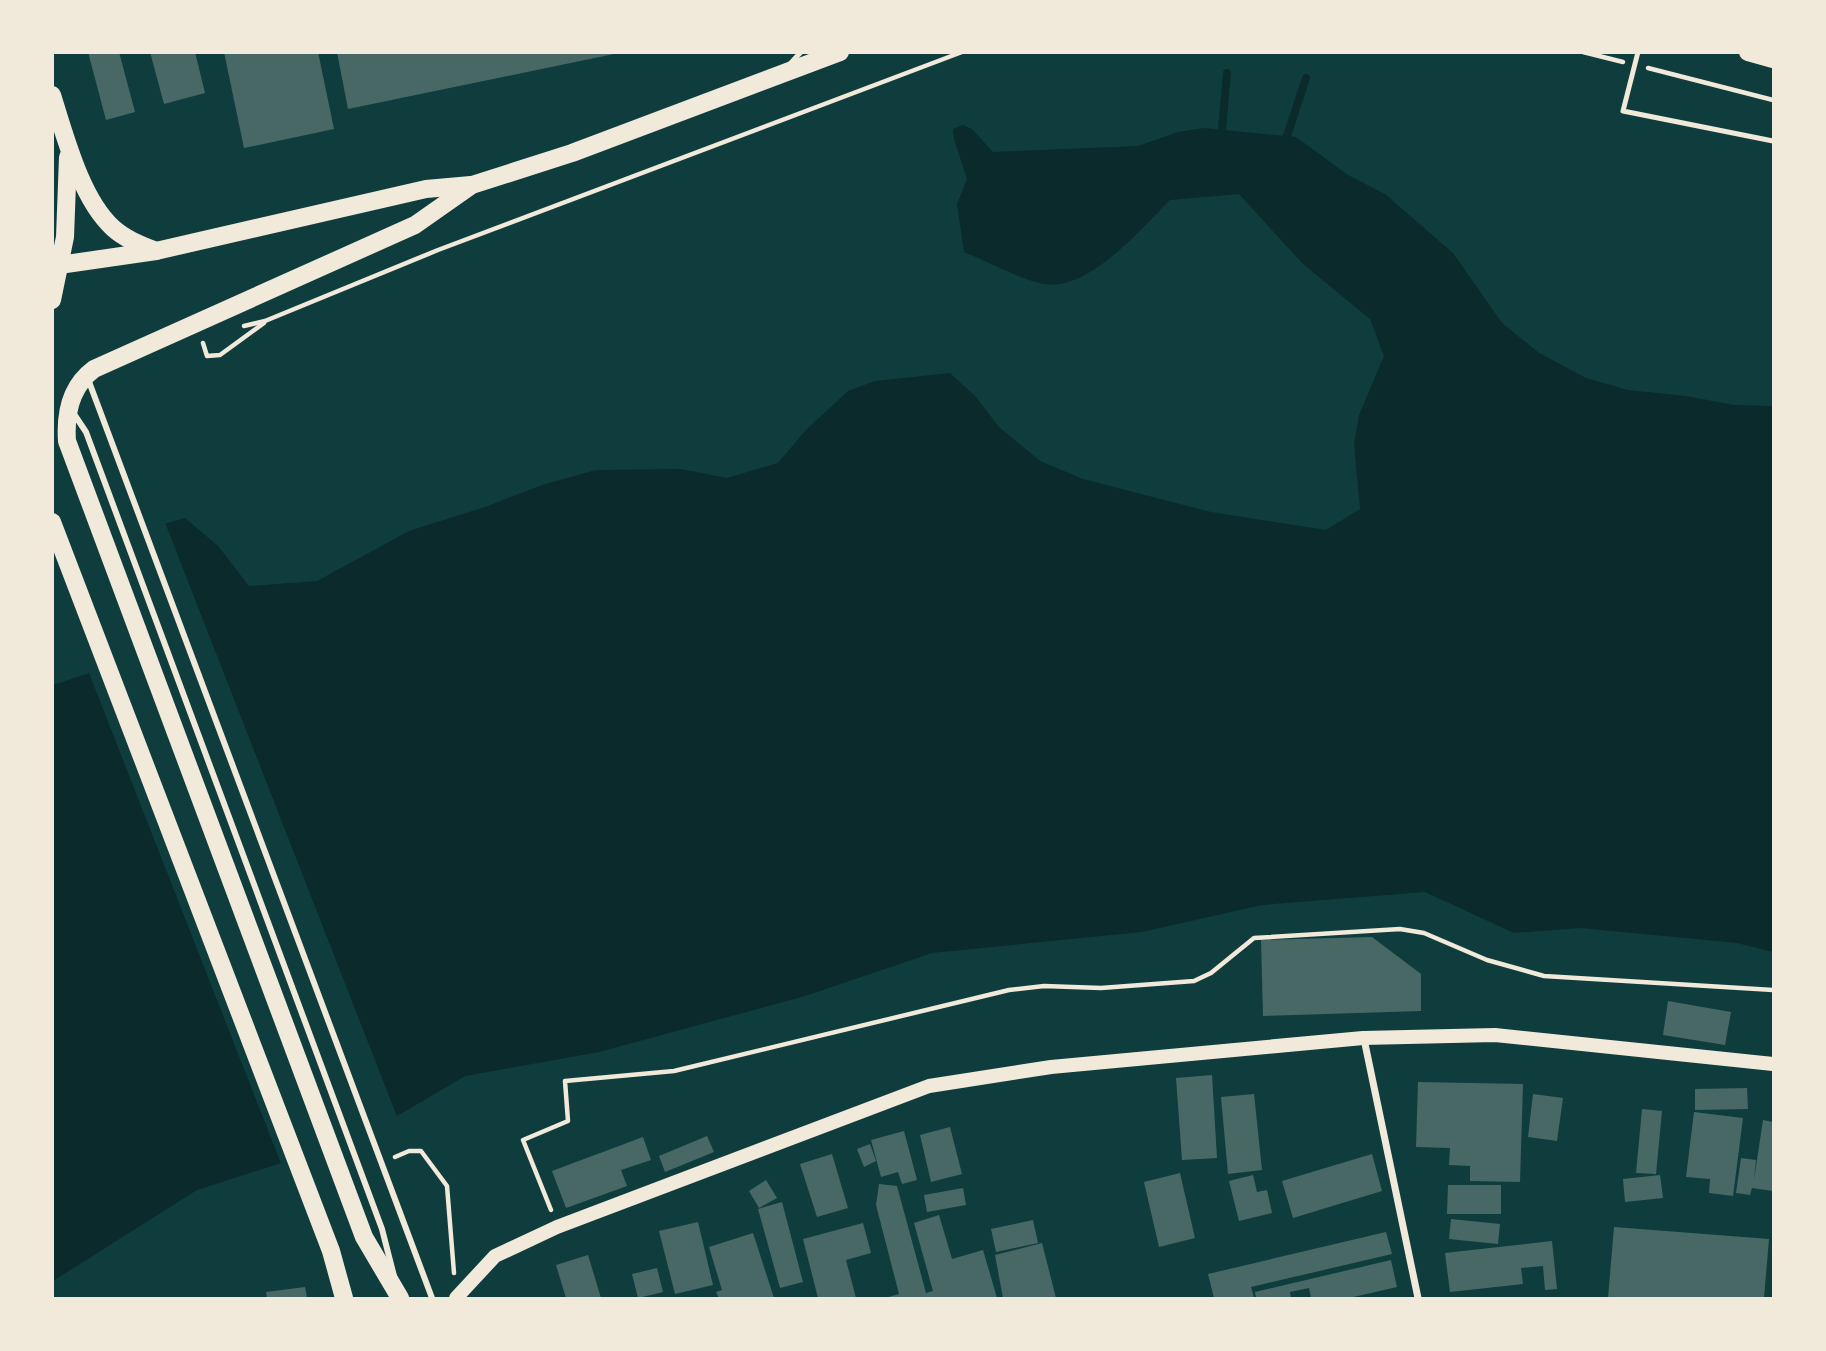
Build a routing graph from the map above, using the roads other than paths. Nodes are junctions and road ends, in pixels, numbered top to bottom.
1 (801, 52) edge
2 (840, 52) edge
3 (1638, 52) edge
4 (1748, 52) edge
5 (1773, 59) edge
6 (781, 76) junction
7 (52, 95) edge
8 (1773, 141) edge
9 (68, 146) junction
10 (472, 185) junction
11 (69, 197) junction
12 (52, 229) edge
13 (156, 251) junction
14 (56, 265) edge
15 (52, 300) edge
16 (86, 374) junction
17 (69, 407) junction
18 (52, 522) edge
19 (1363, 1038) junction
20 (1773, 1064) edge
21 (344, 1298) edge
22 (400, 1298) edge
23 (432, 1298) edge
24 (456, 1298) edge
25 (1418, 1298) edge

1 - 6 lane
2 - 6 main road
3 - 8 lane
4 - 5 main road
6 - 10 main road
7 - 9 main road
9 - 11 main road
9 - 13 main road
10 - 13 main road
10 - 16 main road
11 - 12 main road
11 - 14 main road
13 - 14 main road
14 - 15 main road
16 - 17 main road
16 - 23 street
17 - 22 street
17 - 22 main road
18 - 21 main road
19 - 20 main road
19 - 24 main road
19 - 25 street

